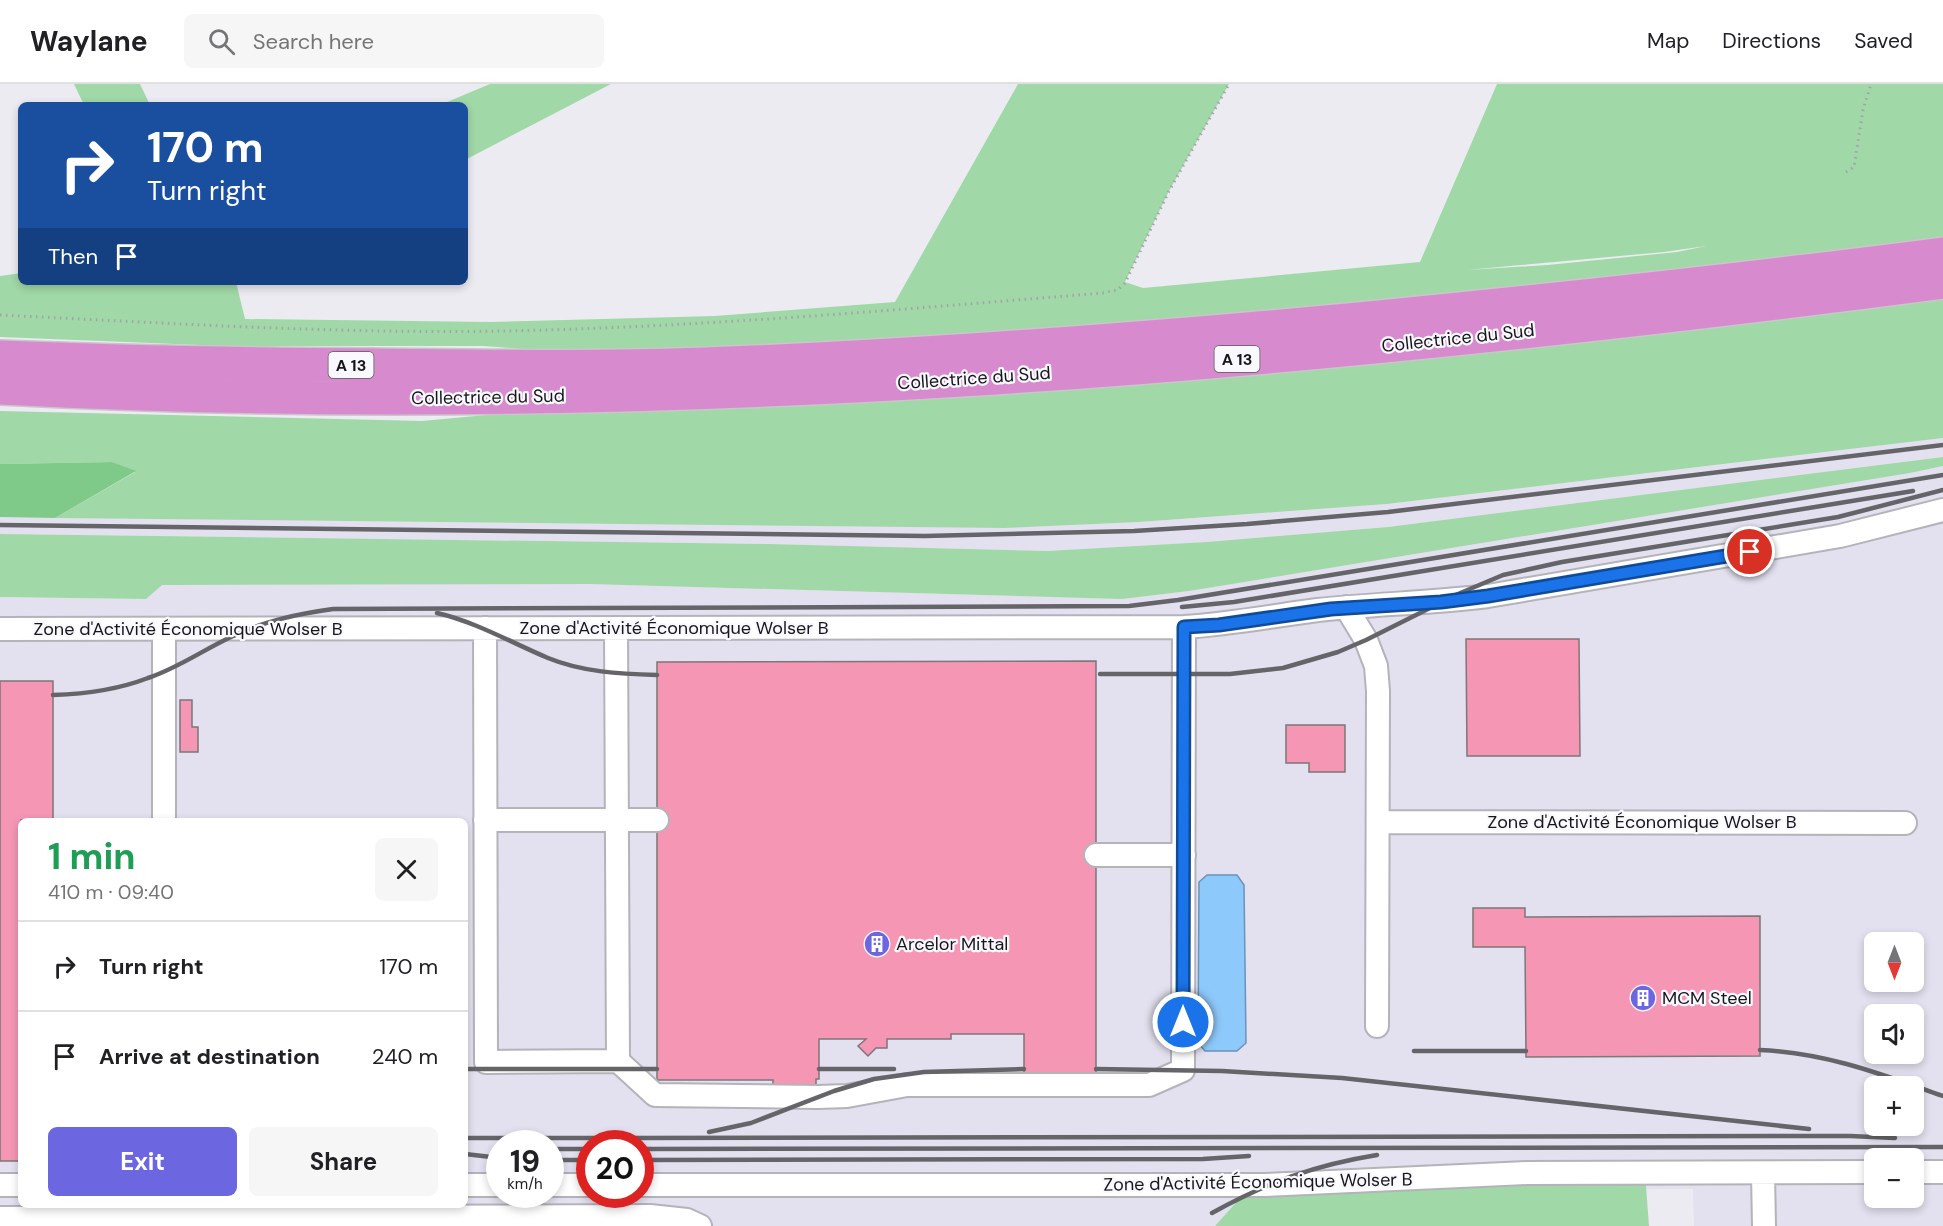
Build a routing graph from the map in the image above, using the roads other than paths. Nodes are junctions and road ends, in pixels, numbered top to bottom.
1 (1943, 254) edge
2 (1943, 282) edge
3 (0, 345) edge
4 (0, 357) edge
5 (121, 362) junction
6 (0, 388) edge
7 (100, 393) junction
8 (0, 402) edge
9 (1943, 510) edge
10 (1346, 608) junction
11 (1184, 627) junction
12 (485, 628) junction
13 (616, 628) junction
14 (0, 629) edge
15 (164, 629) junction
16 (164, 818) edge
17 (485, 820) junction
18 (617, 820) junction
19 (657, 820) dead end
20 (1378, 822) junction
21 (1905, 823) dead end
22 (1096, 855) dead end
23 (1184, 855) junction
24 (1377, 1026) dead end
25 (618, 1061) junction
26 (1864, 1172) edge
27 (1924, 1172) edge
28 (1943, 1172) edge
29 (1763, 1173) junction
30 (0, 1185) edge
31 (18, 1185) edge
32 (468, 1185) edge
33 (486, 1185) edge
34 (654, 1185) edge
35 (0, 1218) edge
36 (238, 1222) edge
37 (351, 1222) edge
38 (700, 1226) edge
39 (1764, 1226) edge

1 - 5 highway, Collectrice du Sud / A 13
2 - 7 highway, Collectrice du Sud / A 13
3 - 5 highway, A 13
4 - 5 highway, Collectrice du Sud / A 13
6 - 7 highway, Collectrice du Sud / A 13
7 - 8 highway, A 13
9 - 10 street, Zone d'Activité Économique Wolser B
10 - 11 street, Zone d'Activité Économique Wolser B
10 - 20 street
11 - 13 street, Zone d'Activité Économique Wolser B
11 - 23 street
12 - 13 street, Zone d'Activité Économique Wolser B
12 - 15 street, Zone d'Activité Économique Wolser B
12 - 17 street
13 - 18 street
14 - 15 street, Zone d'Activité Économique Wolser B
15 - 16 street
17 - 18 street
17 - 25 street
18 - 19 street
18 - 25 street
20 - 21 street, Zone d'Activité Économique Wolser B
20 - 24 street
22 - 23 street
23 - 25 street
26 - 29 street, Zone d'Activité Économique Wolser B
27 - 28 street
29 - 34 street, Zone d'Activité Économique Wolser B
29 - 39 street
30 - 31 street
32 - 33 street
35 - 36 street
36 - 37 street
37 - 38 street

